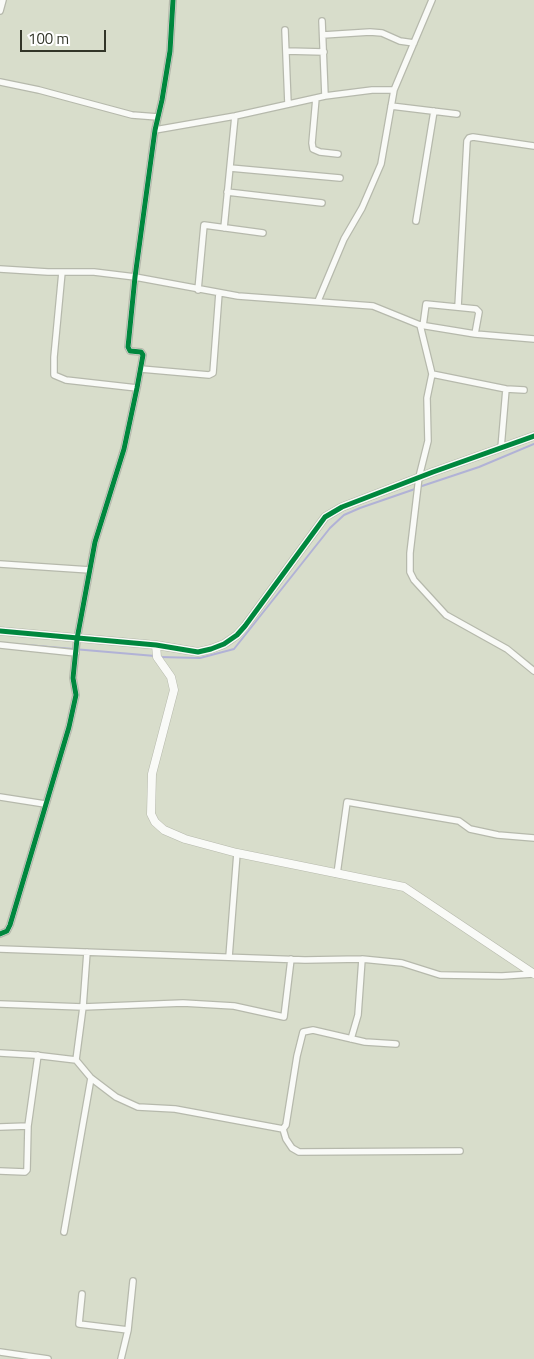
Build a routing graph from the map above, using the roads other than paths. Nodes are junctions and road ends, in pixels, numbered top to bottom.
1 (3, 0) edge
2 (173, 0) edge
3 (432, 0) edge
4 (0, 11) edge
5 (322, 21) dead end
6 (285, 30) dead end
7 (323, 35) junction
8 (414, 43) junction
9 (286, 51) junction
10 (324, 52) junction
11 (0, 82) edge
12 (394, 90) junction
13 (325, 96) junction
14 (316, 98) junction
15 (288, 104) junction
16 (391, 106) junction
17 (434, 111) junction
18 (457, 114) dead end
19 (235, 116) junction
20 (158, 117) junction
21 (155, 130) junction
22 (534, 146) edge
23 (338, 154) dead end
24 (230, 168) junction
25 (340, 178) dead end
26 (227, 192) junction
27 (322, 203) dead end
28 (416, 221) dead end
29 (224, 228) junction
30 (263, 233) dead end
31 (0, 269) edge
32 (62, 272) junction
33 (135, 277) junction
34 (198, 290) junction
35 (219, 293) junction
36 (318, 301) junction
37 (458, 307) junction
38 (422, 325) junction
39 (475, 334) junction
40 (534, 340) edge
41 (141, 369) junction
42 (432, 374) junction
43 (138, 388) junction
44 (506, 389) junction
45 (524, 390) dead end
46 (534, 436) edge
47 (501, 448) junction
48 (419, 477) junction
49 (0, 564) edge
50 (90, 570) junction
51 (0, 631) edge
52 (77, 641) junction
53 (0, 646) edge
54 (76, 652) junction
55 (157, 652) junction
56 (534, 670) edge
57 (0, 798) edge
58 (45, 804) junction
59 (534, 838) edge
60 (237, 854) junction
61 (337, 874) junction
62 (0, 934) edge
63 (0, 949) edge
64 (87, 952) junction
65 (229, 957) junction
66 (291, 959) junction
67 (362, 959) junction
68 (534, 974) edge
69 (0, 1004) edge
70 (83, 1007) junction
71 (351, 1039) junction
72 (396, 1044) dead end
73 (0, 1053) edge
74 (38, 1056) junction
75 (76, 1060) junction
76 (91, 1078) junction
77 (28, 1126) junction
78 (0, 1127) edge
79 (283, 1129) junction
80 (460, 1151) dead end
81 (0, 1171) edge
82 (64, 1232) dead end
83 (133, 1281) dead end
84 (82, 1294) dead end
85 (128, 1330) junction
86 (0, 1352) edge
87 (48, 1359) edge
88 (121, 1359) edge

1 - 4 street
2 - 20 street
3 - 8 street
5 - 7 street
6 - 9 street
7 - 8 street
7 - 10 street
8 - 12 street
9 - 10 street
9 - 15 street
10 - 13 street
11 - 20 street
12 - 13 street
12 - 16 street
13 - 14 street
14 - 15 street
14 - 23 street
15 - 19 street
16 - 17 street
16 - 36 street
17 - 18 street
17 - 28 street
19 - 21 street
19 - 24 street
20 - 21 street
21 - 33 street
22 - 37 street
24 - 25 street
24 - 26 street
26 - 27 street
26 - 29 street
29 - 30 street
29 - 34 street
31 - 32 street
32 - 33 street
32 - 43 street
33 - 34 street
33 - 41 street
34 - 35 street
35 - 36 street
35 - 41 street
36 - 38 street
37 - 38 street
37 - 39 street
38 - 39 street
38 - 42 street
39 - 40 street
41 - 43 street
42 - 44 street
42 - 48 street
43 - 50 street
44 - 45 street
44 - 47 street
46 - 47 street
47 - 48 street
48 - 55 street
48 - 56 street
49 - 50 street
50 - 52 street
51 - 52 street
52 - 54 street
52 - 55 street
53 - 54 street
54 - 58 street
55 - 60 street
57 - 58 street
58 - 62 street
59 - 61 street
60 - 61 street
60 - 65 street
61 - 68 street
63 - 64 street
64 - 65 street
64 - 70 street
65 - 66 street
66 - 67 street
66 - 70 street
67 - 68 street
67 - 71 street
69 - 70 street
70 - 75 street
71 - 72 street
71 - 79 street
73 - 74 street
74 - 75 street
74 - 77 street
75 - 76 street
76 - 79 street
76 - 82 street
77 - 78 street
77 - 81 street
79 - 80 street
83 - 85 street
84 - 85 street
85 - 88 street
86 - 87 street

